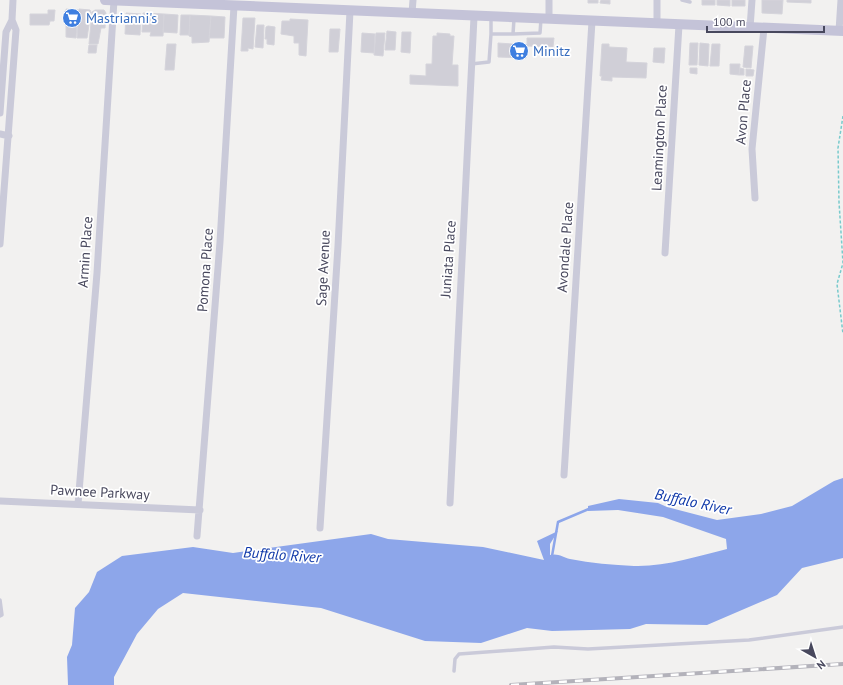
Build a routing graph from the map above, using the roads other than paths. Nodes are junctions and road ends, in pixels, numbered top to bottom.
1 (13, 0) edge
2 (105, 0) edge
3 (114, 0) edge
4 (413, 0) edge
5 (549, 0) edge
6 (657, 0) edge
7 (682, 0) edge
8 (752, 0) edge
9 (841, 0) edge
10 (167, 1) edge
11 (690, 2) dead end
12 (289, 4) edge
13 (234, 6) junction
14 (350, 11) junction
15 (412, 13) junction
16 (474, 16) junction
17 (491, 17) junction
18 (514, 18) junction
19 (545, 19) junction
20 (12, 20) junction
21 (592, 21) junction
22 (657, 24) junction
23 (678, 25) junction
24 (750, 28) junction
25 (764, 28) junction
26 (841, 31) edge
27 (491, 34) junction
28 (513, 34) junction
29 (471, 64) junction
30 (0, 113) edge
31 (0, 134) edge
32 (8, 136) junction
33 (755, 198) dead end
34 (0, 240) edge
35 (0, 244) edge
36 (665, 253) dead end
37 (564, 475) dead end
38 (0, 501) edge
39 (450, 503) dead end
40 (78, 504) junction
41 (200, 510) junction
42 (320, 528) dead end
43 (197, 536) dead end
44 (0, 600) edge
45 (0, 616) edge
46 (843, 627) edge
47 (454, 672) dead end

1 - 20 street
2 - 3 main road
3 - 10 main road
3 - 40 street, Armin Place
4 - 15 street
5 - 19 street
6 - 22 street
7 - 11 lane
8 - 24 street
9 - 26 street
10 - 13 main road
12 - 13 main road
12 - 14 main road
13 - 41 street, Pomona Place
14 - 15 main road
14 - 42 street, Sage Avenue
15 - 16 main road
16 - 17 main road
16 - 29 street, Juniata Place
17 - 18 main road
17 - 27 lane
18 - 19 main road
18 - 28 lane
19 - 21 main road
19 - 28 lane
20 - 30 street
20 - 32 street
21 - 22 main road
21 - 37 street, Avondale Place
22 - 23 main road
23 - 24 main road
23 - 36 street, Leamington Place
24 - 25 main road
25 - 26 main road
25 - 33 street, Avon Place
27 - 28 lane
27 - 29 lane
29 - 39 street, Juniata Place
31 - 32 street
32 - 34 street
34 - 35 street
38 - 40 street, Pawnee Parkway
40 - 41 street, Pawnee Parkway
41 - 43 street, Pomona Place
44 - 45 lane
46 - 47 lane

